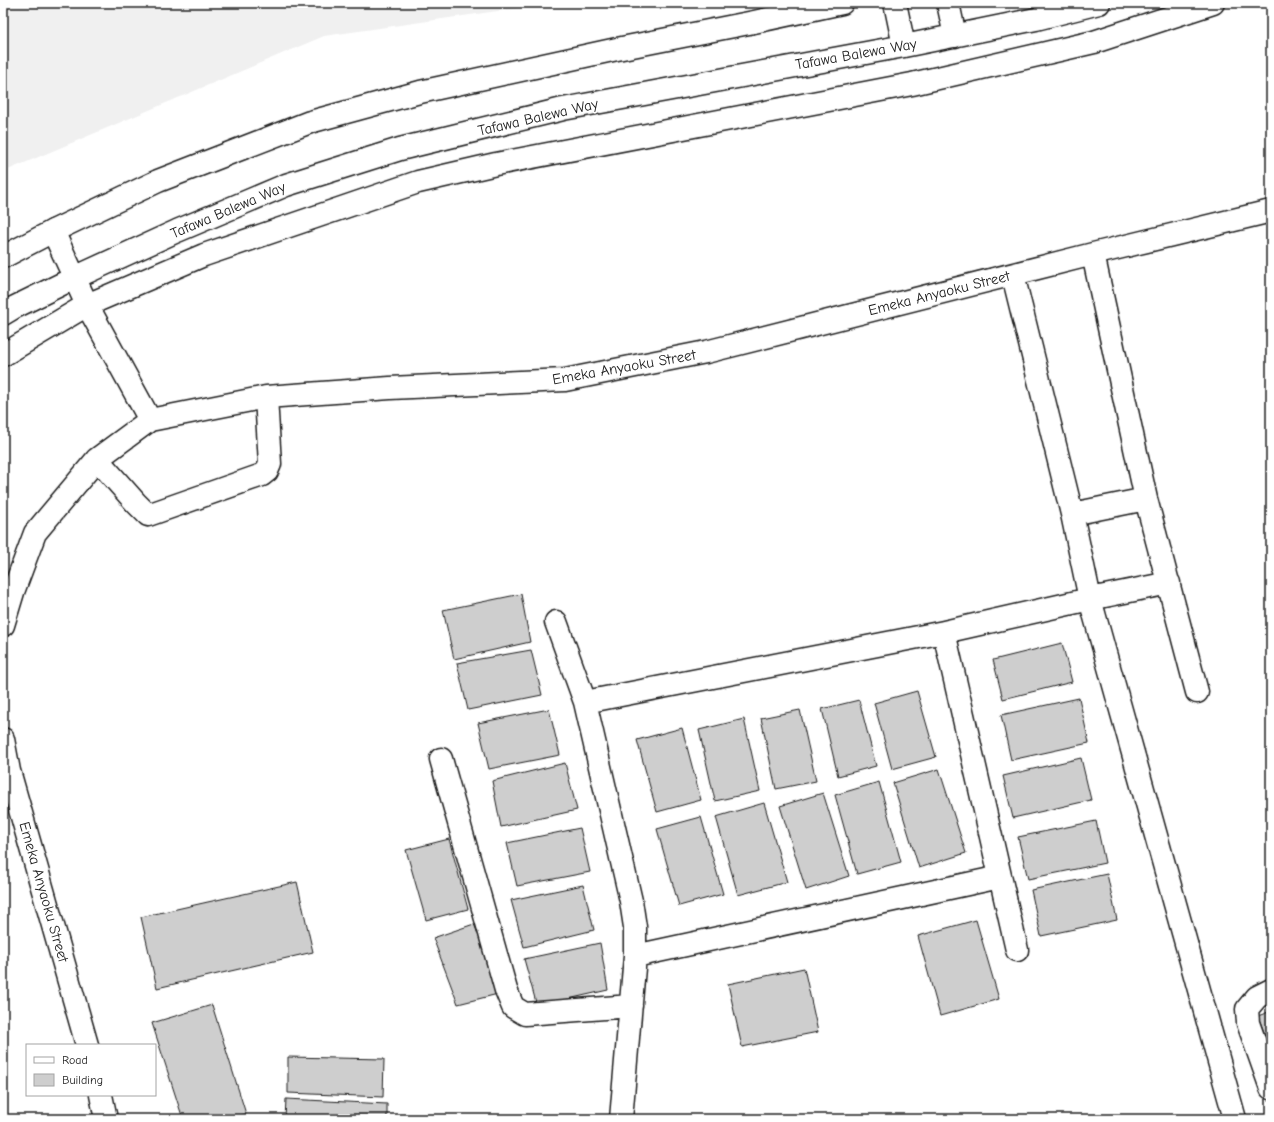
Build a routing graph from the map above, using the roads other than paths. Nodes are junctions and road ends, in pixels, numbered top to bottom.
1 (842, 3) edge
2 (894, 3) edge
3 (948, 3) edge
4 (1099, 3) edge
5 (1213, 3) edge
6 (955, 36) junction
7 (904, 46) junction
8 (1271, 211) edge
9 (53, 232) junction
10 (1093, 254) junction
11 (3, 257) edge
12 (1013, 274) junction
13 (74, 278) junction
14 (87, 305) junction
15 (3, 314) edge
16 (3, 355) edge
17 (266, 397) junction
18 (150, 420) junction
19 (97, 459) junction
20 (1146, 499) junction
21 (1072, 514) junction
22 (1168, 583) junction
23 (1090, 599) junction
24 (556, 622) dead end
25 (3, 625) edge
26 (944, 632) junction
27 (1197, 692) dead end
28 (585, 702) junction
29 (3, 739) edge
30 (441, 759) dead end
31 (1000, 877) junction
32 (1017, 950) dead end
33 (635, 956) junction
34 (1271, 990) edge
35 (630, 1006) junction
36 (87, 1044) edge
37 (1271, 1088) edge
38 (101, 1096) edge
39 (106, 1119) edge
40 (621, 1119) edge
41 (1235, 1119) edge

1 - 9 street
2 - 7 street
3 - 6 street
4 - 6 street, Tafawa Balewa Way
5 - 14 street
6 - 7 street, Tafawa Balewa Way
7 - 13 street, Tafawa Balewa Way
8 - 10 street, Emeka Anyaoku Street
9 - 11 street
9 - 13 street
10 - 12 street, Emeka Anyaoku Street
10 - 20 street
12 - 17 street, Emeka Anyaoku Street
12 - 21 street
13 - 14 street
13 - 15 street, Tafawa Balewa Way
14 - 16 street
14 - 18 street
17 - 18 street, Emeka Anyaoku Street
17 - 19 street
18 - 19 street, Emeka Anyaoku Street
19 - 25 street, Emeka Anyaoku Street
20 - 21 street
20 - 22 street
21 - 23 street
22 - 23 street
22 - 27 street
23 - 26 street
23 - 41 street
24 - 28 street
26 - 28 street
26 - 31 street
28 - 33 street
29 - 36 street, Emeka Anyaoku Street
30 - 35 street
31 - 32 street
31 - 33 street
33 - 35 street
34 - 37 street
35 - 40 street
38 - 39 street

